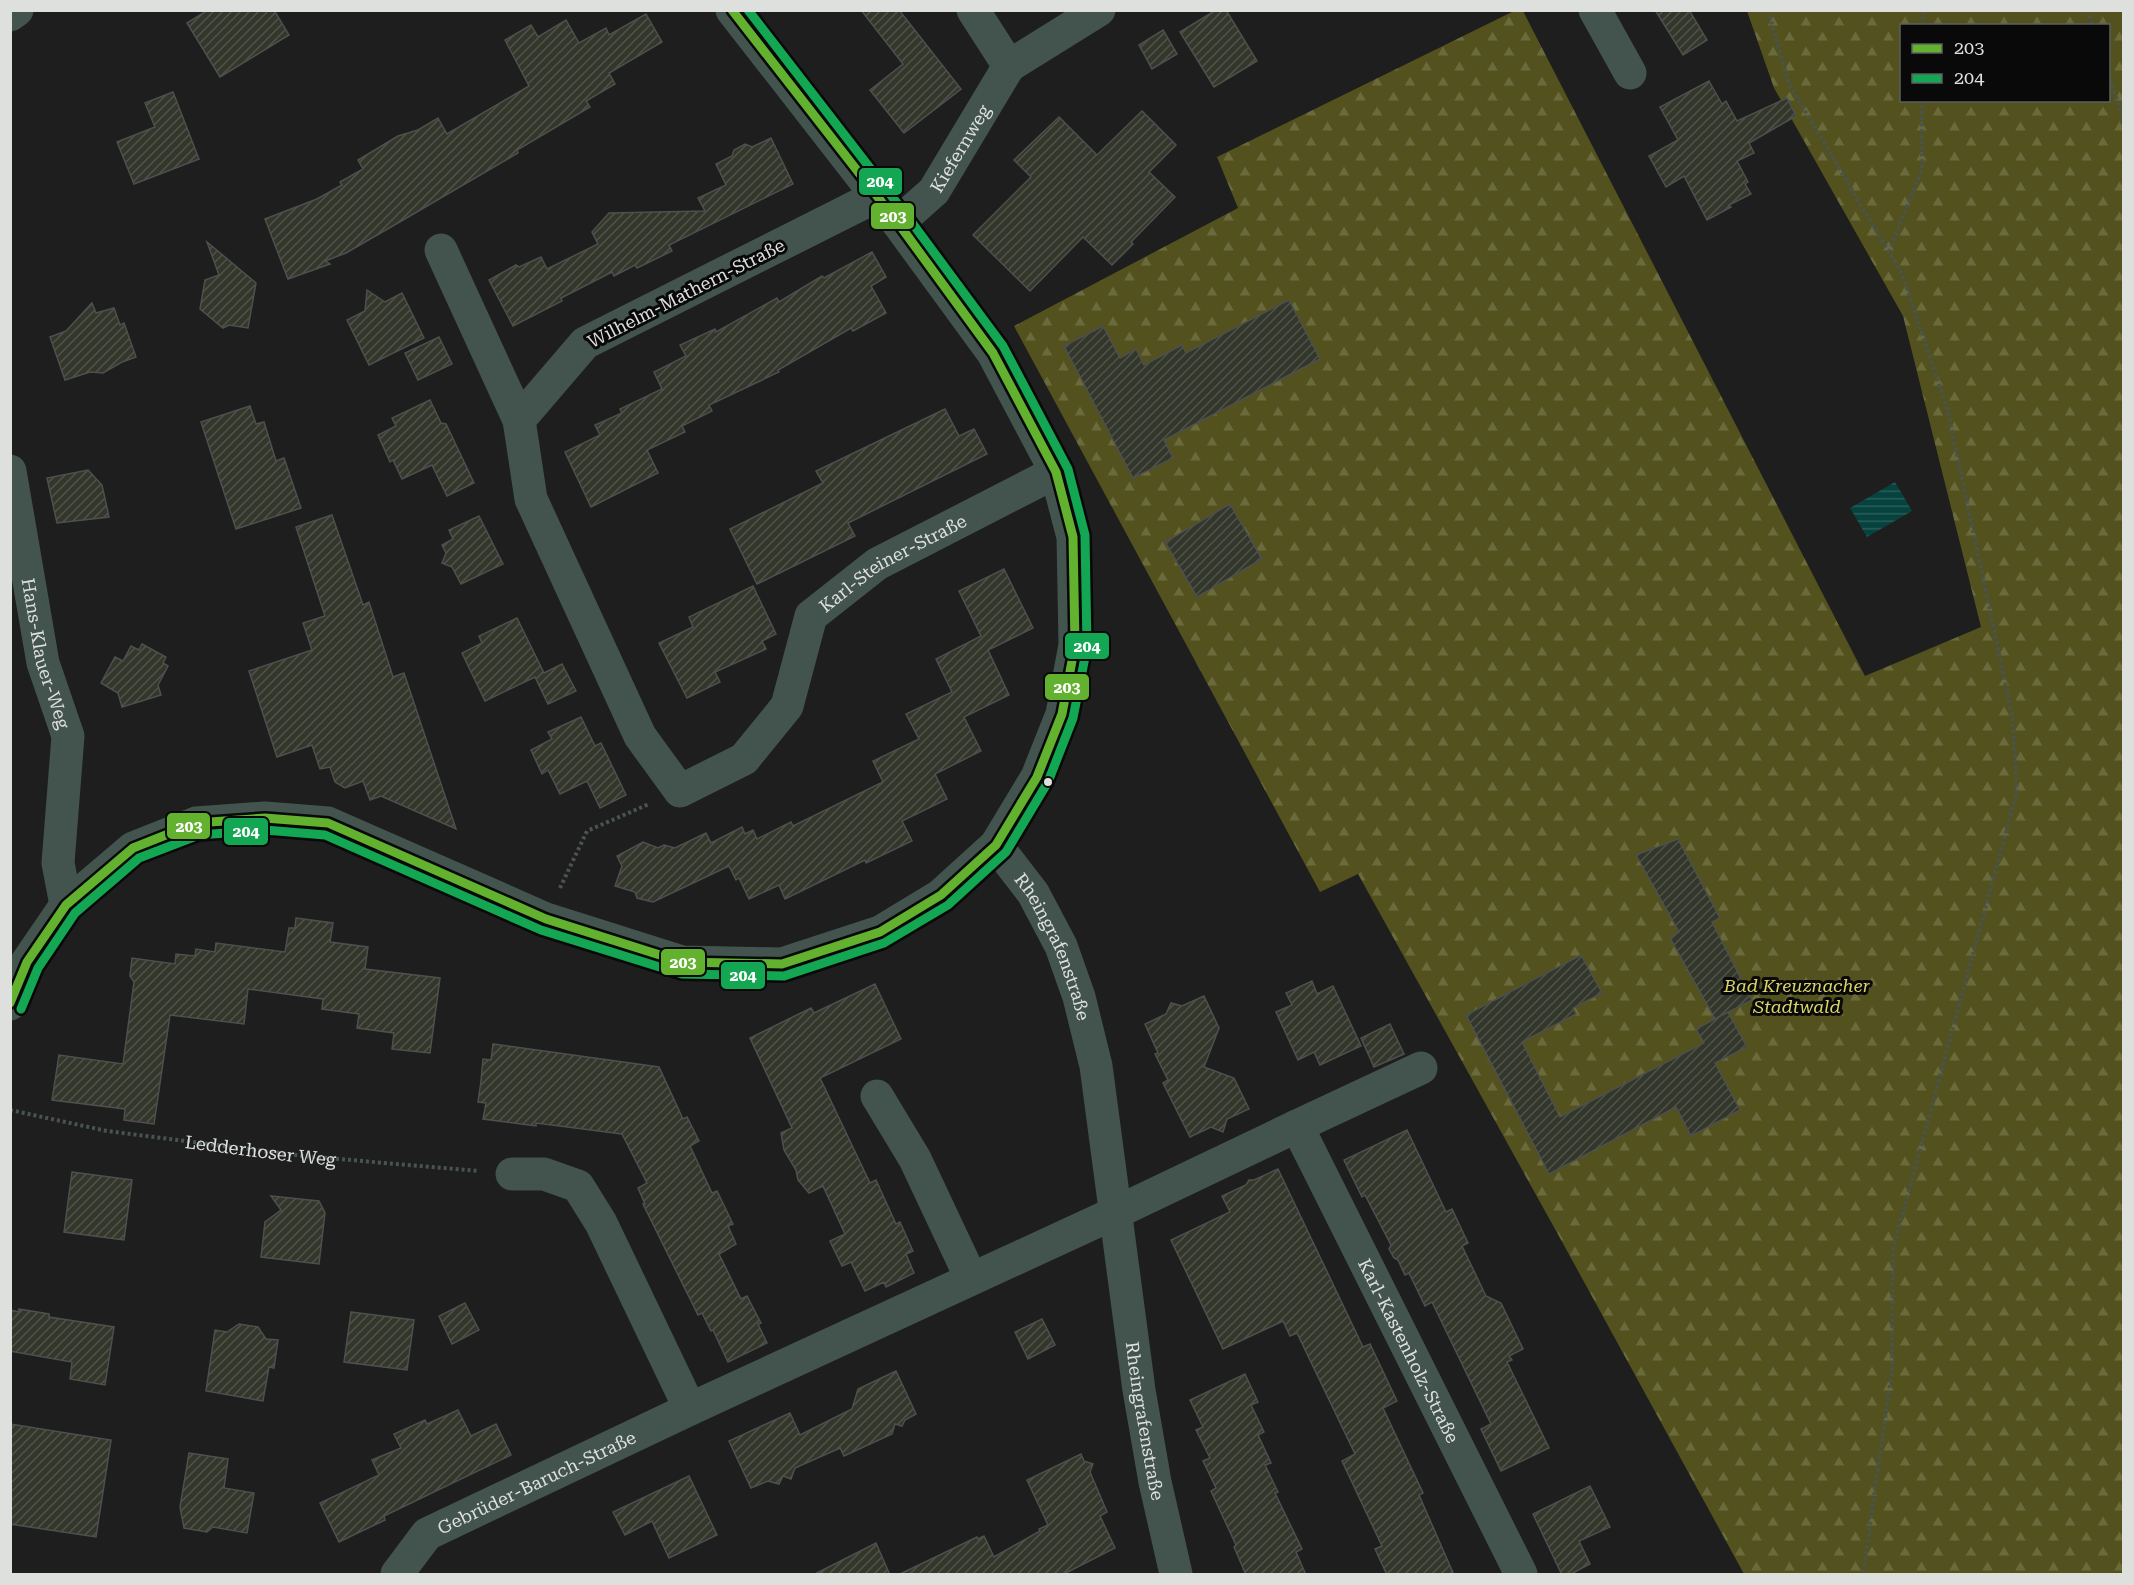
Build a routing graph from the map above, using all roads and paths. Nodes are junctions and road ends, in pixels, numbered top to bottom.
1 (17, 10) edge
2 (732, 10) edge
3 (973, 10) edge
4 (1099, 10) edge
5 (1595, 10) edge
6 (1768, 10) edge
7 (10, 15) edge
8 (1009, 66) junction
9 (1630, 73) dead end
10 (2110, 77) edge
11 (1922, 102) edge
12 (2124, 120) edge
13 (877, 196) junction
14 (898, 223) junction
15 (441, 250) dead end
16 (1889, 252) junction
17 (519, 420) junction
18 (10, 471) edge
19 (1056, 472) junction
20 (680, 791) junction
21 (996, 845) junction
22 (66, 905) junction
23 (546, 919) junction
24 (10, 1004) edge
25 (1421, 1068) dead end
26 (877, 1096) dead end
27 (10, 1110) edge
28 (1296, 1126) junction
29 (512, 1174) joint
30 (1117, 1212) junction
31 (971, 1278) junction
32 (690, 1409) junction
33 (1171, 1573) edge
34 (397, 1575) edge
35 (1521, 1575) edge
36 (1863, 1575) edge

1 - 7 street
2 - 13 street
3 - 8 street
4 - 8 street, Kiefernweg
5 - 9 street
6 - 16 path
8 - 14 street, Kiefernweg
10 - 12 path
11 - 16 path
13 - 14 street
13 - 17 street, Wilhelm-Mathern-Straße
14 - 19 street
15 - 17 street
16 - 36 path
17 - 20 street
18 - 22 street, Hans-Klauer-Weg
19 - 20 street, Karl-Steiner-Straße
19 - 21 street
20 - 23 path
21 - 23 street
21 - 30 street, Rheingrafenstraße
22 - 23 street
22 - 24 street
25 - 28 street
26 - 31 street
27 - 29 path, Ledderhoser Weg
28 - 30 street
28 - 35 street, Karl-Kastenholz-Straße
29 - 32 street
30 - 31 street, Gebrüder-Baruch-Straße
30 - 33 street, Rheingrafenstraße
31 - 32 street, Gebrüder-Baruch-Straße
32 - 34 street, Gebrüder-Baruch-Straße

